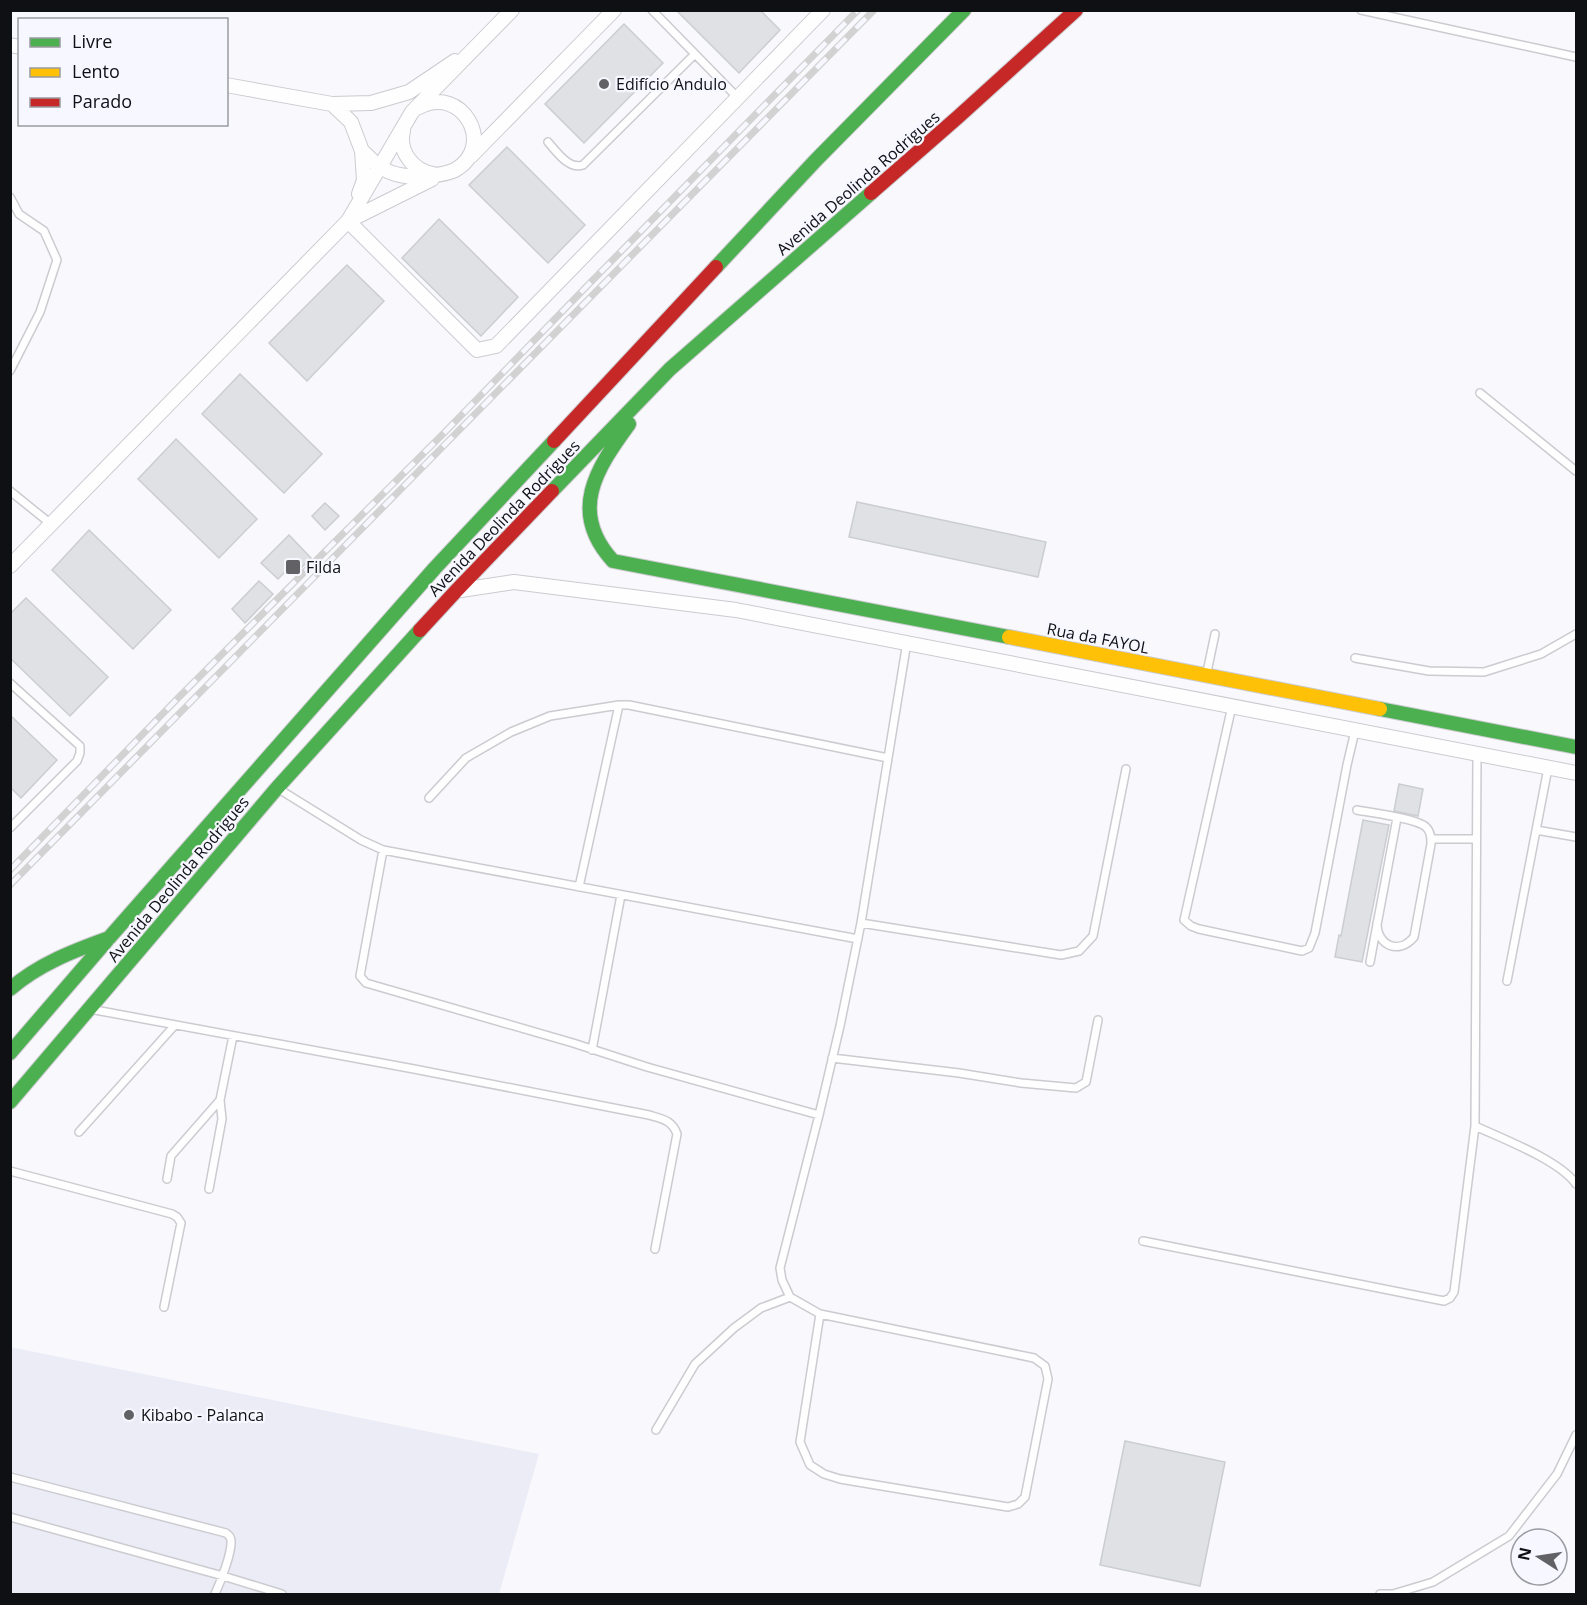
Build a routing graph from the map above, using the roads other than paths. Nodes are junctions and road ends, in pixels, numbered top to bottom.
1 (614, 10) edge
2 (652, 10) edge
3 (964, 10) edge
4 (1076, 10) edge
5 (1361, 10) edge
6 (511, 11) edge
7 (816, 13) edge
8 (479, 45) junction
9 (695, 54) junction
10 (1576, 57) edge
11 (228, 85) edge
12 (738, 98) junction
13 (332, 104) junction
14 (409, 118) junction
15 (548, 142) dead end
16 (362, 151) junction
17 (463, 164) junction
18 (381, 168) junction
19 (441, 175) junction
20 (10, 197) edge
21 (348, 221) junction
22 (670, 369) junction
23 (10, 371) edge
24 (1480, 393) dead end
25 (1576, 471) edge
26 (10, 491) edge
27 (51, 525) junction
28 (10, 566) edge
29 (456, 591) junction
30 (1215, 634) dead end
31 (1576, 634) edge
32 (907, 642) junction
33 (1355, 657) dead end
34 (1206, 676) junction
35 (10, 683) edge
36 (619, 705) junction
37 (1232, 706) junction
38 (1355, 730) junction
39 (1576, 747) edge
40 (1477, 754) junction
41 (888, 758) junction
42 (1548, 768) junction
43 (1126, 769) dead end
44 (1576, 773) edge
45 (277, 788) junction
46 (429, 798) dead end
47 (1357, 810) dead end
48 (1397, 818) junction
49 (10, 828) edge
50 (1536, 830) junction
51 (1576, 837) edge
52 (1431, 839) junction
53 (1476, 839) junction
54 (383, 850) junction
55 (579, 887) junction
56 (621, 895) junction
57 (861, 923) junction
58 (1377, 923) junction
59 (109, 938) junction
60 (858, 939) junction
61 (1370, 962) dead end
62 (1507, 981) dead end
63 (10, 989) edge
64 (89, 1009) junction
65 (1098, 1020) dead end
66 (175, 1025) junction
67 (233, 1036) junction
68 (592, 1050) junction
69 (10, 1053) edge
70 (832, 1058) junction
71 (220, 1100) junction
72 (10, 1102) edge
73 (819, 1115) junction
74 (1475, 1126) junction
75 (79, 1132) dead end
76 (10, 1171) edge
77 (167, 1179) dead end
78 (1576, 1184) edge
79 (209, 1189) dead end
80 (1143, 1241) dead end
81 (655, 1249) dead end
82 (790, 1297) junction
83 (164, 1306) dead end
84 (820, 1314) junction
85 (656, 1430) dead end
86 (1576, 1435) edge
87 (10, 1477) edge
88 (10, 1517) edge
89 (223, 1576) junction
90 (215, 1594) edge
91 (282, 1594) edge
92 (1380, 1594) edge

1 - 17 street
2 - 9 lane
3 - 59 main road, Avenida Deolinda Rodrigues
4 - 22 main road, Avenida Deolinda Rodrigues
5 - 10 lane
6 - 8 street
7 - 12 street
8 - 13 street
8 - 14 street
9 - 12 lane
9 - 15 lane
11 - 13 street
12 - 21 street
13 - 16 street
14 - 17 street
14 - 18 street
14 - 19 street
16 - 18 street
16 - 21 street
17 - 19 street
18 - 19 street
18 - 21 street
19 - 21 street
20 - 23 lane
21 - 27 street
22 - 29 main road, Avenida Deolinda Rodrigues
22 - 34 main road, Rua da FAYOL
24 - 25 lane
26 - 27 lane
27 - 28 street
29 - 32 street
29 - 45 main road, Avenida Deolinda Rodrigues
30 - 34 lane
31 - 33 lane
32 - 37 street
32 - 41 lane
34 - 39 main road, Rua da FAYOL
35 - 49 lane
36 - 41 lane
36 - 46 lane
36 - 55 lane
37 - 38 street
37 - 38 lane
38 - 40 street
40 - 42 street
40 - 53 lane
41 - 57 lane
42 - 44 street
42 - 50 lane
43 - 57 lane
45 - 54 lane
45 - 64 main road, Avenida Deolinda Rodrigues
47 - 48 lane
48 - 52 lane
48 - 58 lane
50 - 51 lane
50 - 62 lane
52 - 53 lane
52 - 58 lane
53 - 74 lane
54 - 55 lane
54 - 68 lane
55 - 56 lane
56 - 60 lane
56 - 68 lane
57 - 60 lane
58 - 61 lane
59 - 63 main road
59 - 69 main road, Avenida Deolinda Rodrigues
60 - 70 lane
64 - 66 lane
64 - 72 main road, Avenida Deolinda Rodrigues
65 - 70 lane
66 - 67 lane
66 - 75 lane
67 - 71 lane
67 - 81 lane
68 - 73 lane
70 - 73 lane
71 - 77 lane
71 - 79 lane
73 - 82 lane
74 - 78 lane
74 - 80 lane
76 - 83 lane
82 - 84 lane
82 - 85 lane
84 - 84 lane
86 - 92 lane
87 - 89 lane
88 - 89 lane
89 - 90 lane
89 - 91 lane

